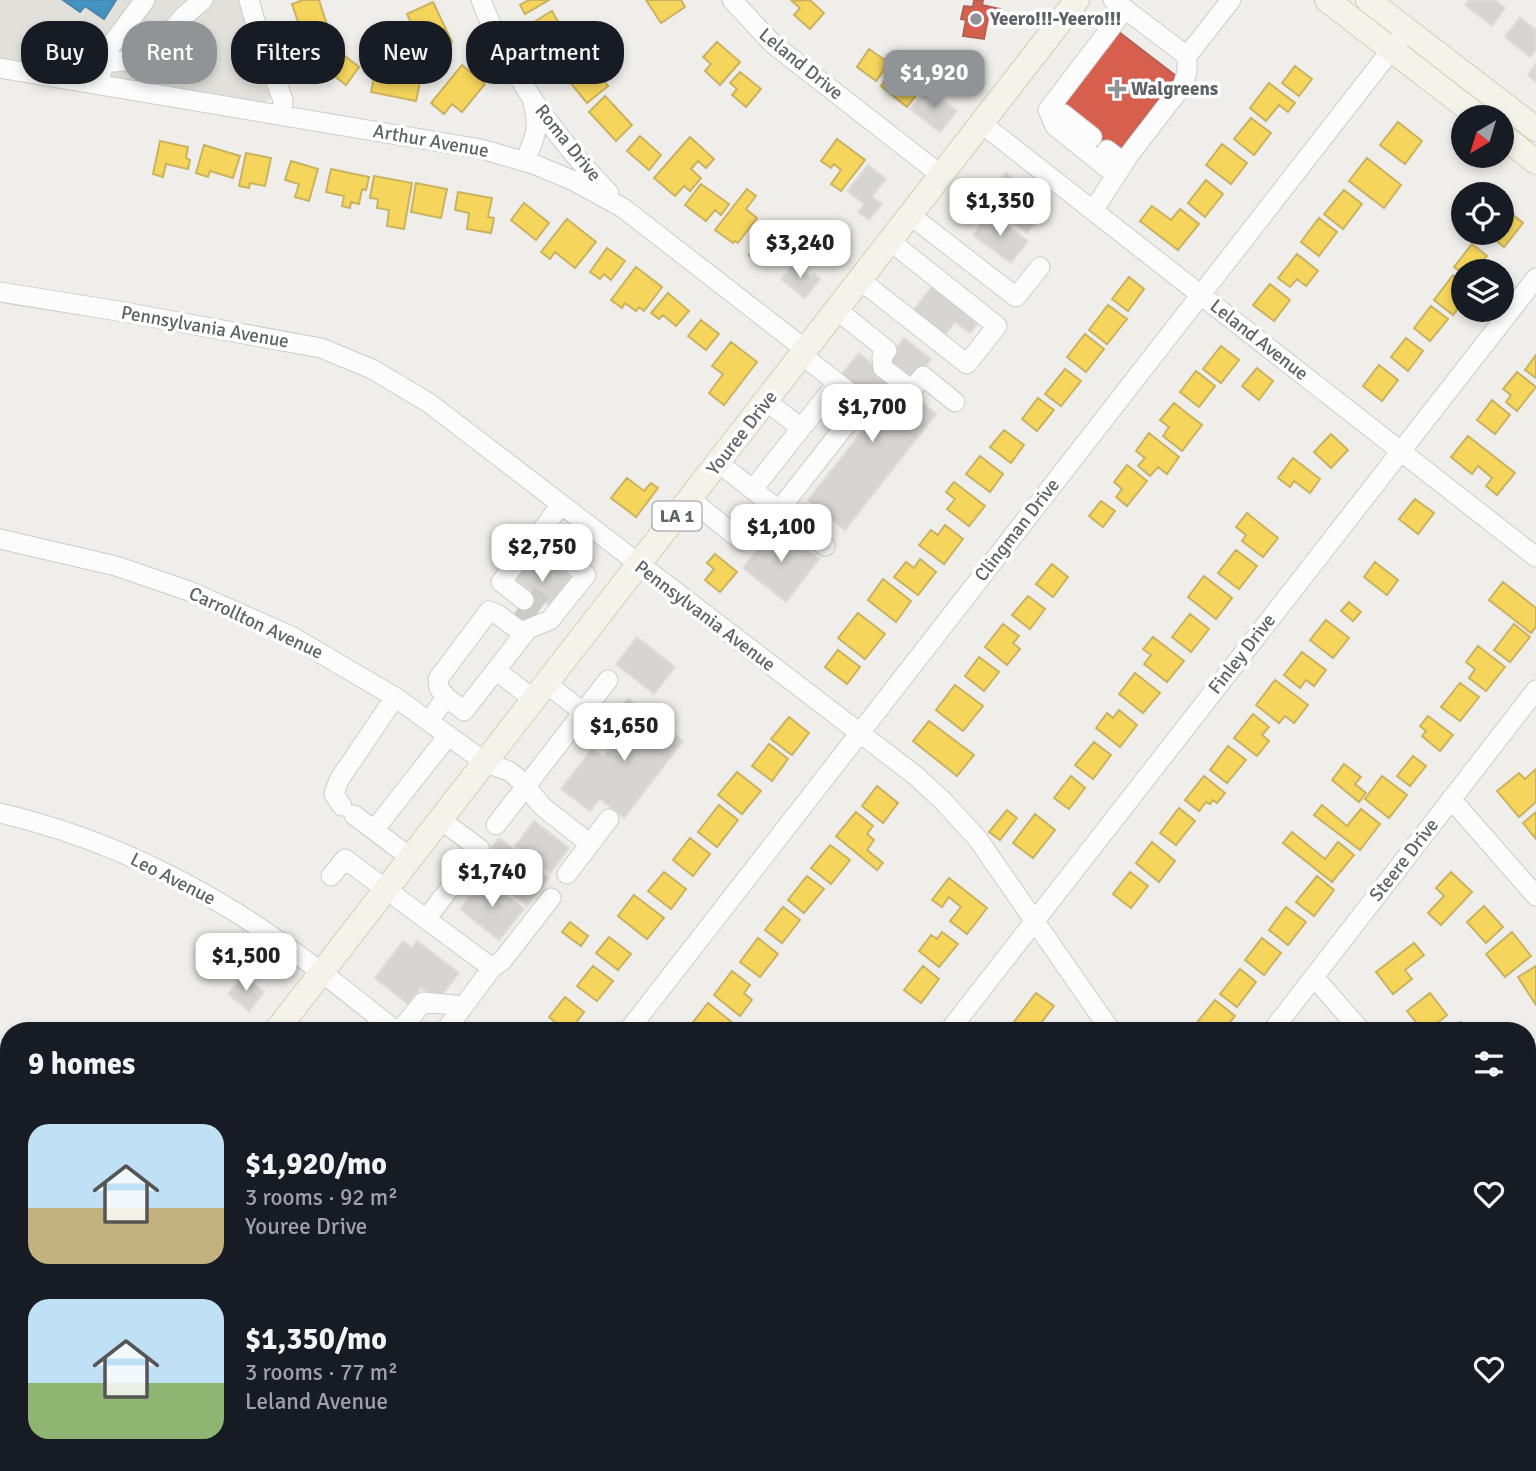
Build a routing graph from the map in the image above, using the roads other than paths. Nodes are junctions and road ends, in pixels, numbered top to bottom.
1 (145, 0) edge
2 (202, 0) edge
3 (249, 0) edge
4 (481, 0) edge
5 (732, 0) edge
6 (1231, 0) edge
7 (1327, 0) edge
8 (1368, 0) edge
9 (1066, 4) edge
10 (1127, 5) edge
11 (1407, 30) junction
12 (1391, 50) junction
13 (108, 55) edge
14 (1186, 56) junction
15 (108, 63) edge
16 (0, 68) edge
17 (96, 85) joint
18 (532, 98) junction
19 (1463, 105) edge
20 (1048, 110) junction
21 (282, 116) junction
22 (981, 123) junction
23 (1536, 129) edge
24 (1092, 137) dead end
25 (1514, 145) edge
26 (1107, 150) dead end
27 (525, 161) junction
28 (1536, 162) edge
29 (1120, 169) junction
30 (941, 175) junction
31 (623, 208) junction
32 (1093, 211) junction
33 (910, 215) junction
34 (890, 241) junction
35 (1040, 267) dead end
36 (1536, 278) edge
37 (860, 280) junction
38 (0, 292) edge
39 (1201, 295) junction
40 (836, 310) junction
41 (804, 353) junction
42 (837, 383) junction
43 (766, 401) junction
44 (956, 402) dead end
45 (801, 428) junction
46 (1401, 450) junction
47 (719, 463) junction
48 (753, 489) junction
49 (690, 499) junction
50 (561, 505) junction
51 (775, 507) junction
52 (537, 536) junction
53 (0, 539) edge
54 (825, 546) dead end
55 (1536, 557) edge
56 (639, 565) junction
57 (533, 607) junction
58 (524, 634) junction
59 (579, 643) junction
60 (496, 670) junction
61 (608, 680) dead end
62 (1536, 690) edge
63 (541, 692) junction
64 (395, 697) junction
65 (446, 697) junction
66 (583, 712) junction
67 (429, 721) junction
68 (859, 732) junction
69 (448, 736) junction
70 (486, 763) junction
71 (525, 788) junction
72 (1451, 799) junction
73 (0, 813) edge
74 (351, 815) junction
75 (609, 819) dead end
76 (441, 820) junction
77 (496, 825) dead end
78 (590, 844) junction
79 (411, 858) junction
80 (567, 874) dead end
81 (331, 876) dead end
82 (387, 889) junction
83 (1536, 896) edge
84 (551, 898) dead end
85 (426, 919) junction
86 (1035, 921) junction
87 (492, 968) junction
88 (321, 974) junction
89 (1314, 977) junction
90 (464, 1006) junction
91 (283, 1022) edge
92 (384, 1022) edge
93 (402, 1022) edge
94 (452, 1022) edge
95 (635, 1022) edge
96 (956, 1022) edge
97 (1105, 1022) edge
98 (1279, 1022) edge
99 (1353, 1022) edge

1 - 13 street
2 - 15 street
3 - 21 street
4 - 18 street, Roma Drive
5 - 30 street, Leland Drive
6 - 14 street
7 - 12 main road
8 - 11 main road
9 - 22 main road, Youree Drive / LA 1
10 - 14 street
10 - 20 street
11 - 12 street, Clingman Drive
11 - 23 main road
12 - 19 main road
12 - 39 street, Clingman Drive
14 - 29 street
16 - 17 street, Arthur Avenue
17 - 21 street, Arthur Avenue
18 - 27 street
18 - 31 street, Roma Drive
20 - 24 street
20 - 29 street
21 - 27 street, Arthur Avenue
22 - 30 main road, Youree Drive / LA 1
22 - 32 street, Leland Avenue
25 - 28 main road
26 - 29 street
27 - 31 street, Arthur Avenue
29 - 32 street
30 - 33 main road, Youree Drive / LA 1
31 - 41 street, Arthur Avenue
32 - 39 street, Leland Avenue
33 - 34 main road, Youree Drive / LA 1
33 - 35 street
34 - 37 main road, Youree Drive / LA 1
34 - 37 street
36 - 46 street, Finley Drive
37 - 40 main road, Youree Drive / LA 1
38 - 50 street, Pennsylvania Avenue
39 - 46 street, Leland Avenue
39 - 68 street, Clingman Drive
40 - 41 main road, Youree Drive / LA 1
40 - 44 street
41 - 42 street, Arthur Avenue
41 - 43 main road, Youree Drive / LA 1
42 - 45 street
42 - 51 street, Arthur Avenue
43 - 45 street
43 - 47 main road, Youree Drive / LA 1
45 - 48 street
46 - 55 street, Leland Avenue
46 - 86 street, Finley Drive
47 - 48 street
47 - 49 main road, Youree Drive / LA 1
48 - 51 street
49 - 51 street
49 - 56 main road, Youree Drive / LA 1
50 - 52 street
50 - 56 street, Pennsylvania Avenue
51 - 54 street
52 - 57 street
52 - 57 street
53 - 64 street, Carrollton Avenue
56 - 59 main road, Youree Drive / LA 1
56 - 68 street, Pennsylvania Avenue
57 - 58 street
57 - 59 street
58 - 60 street
58 - 65 street
59 - 63 main road, Youree Drive / LA 1
60 - 63 street
60 - 65 street
61 - 66 street
62 - 72 street, Steere Drive
63 - 66 street
63 - 70 main road, Youree Drive / LA 1
64 - 67 street, Carrollton Avenue
64 - 74 street
65 - 67 street
66 - 71 street
67 - 69 street, Carrollton Avenue
68 - 86 street, Pennsylvania Avenue
68 - 95 street, Clingman Drive
69 - 70 street, Carrollton Avenue
69 - 74 street
70 - 71 street, Carrollton Avenue
70 - 76 main road, Youree Drive / LA 1
71 - 77 street
71 - 78 street, Carrollton Avenue
72 - 83 street
72 - 89 street, Steere Drive
73 - 88 street, Leo Avenue
74 - 79 street
75 - 78 street
76 - 79 main road, Youree Drive / LA 1
76 - 85 street
78 - 80 street
79 - 82 main road, Youree Drive / LA 1
81 - 82 street
82 - 85 street
82 - 88 main road, Youree Drive / LA 1
84 - 87 street
85 - 87 street
86 - 96 street, Finley Drive
86 - 97 street, Pennsylvania Avenue
87 - 90 street
88 - 91 main road, Youree Drive / LA 1
88 - 92 street, Leo Avenue
89 - 98 street, Steere Drive
89 - 99 street
90 - 93 street
90 - 94 street

